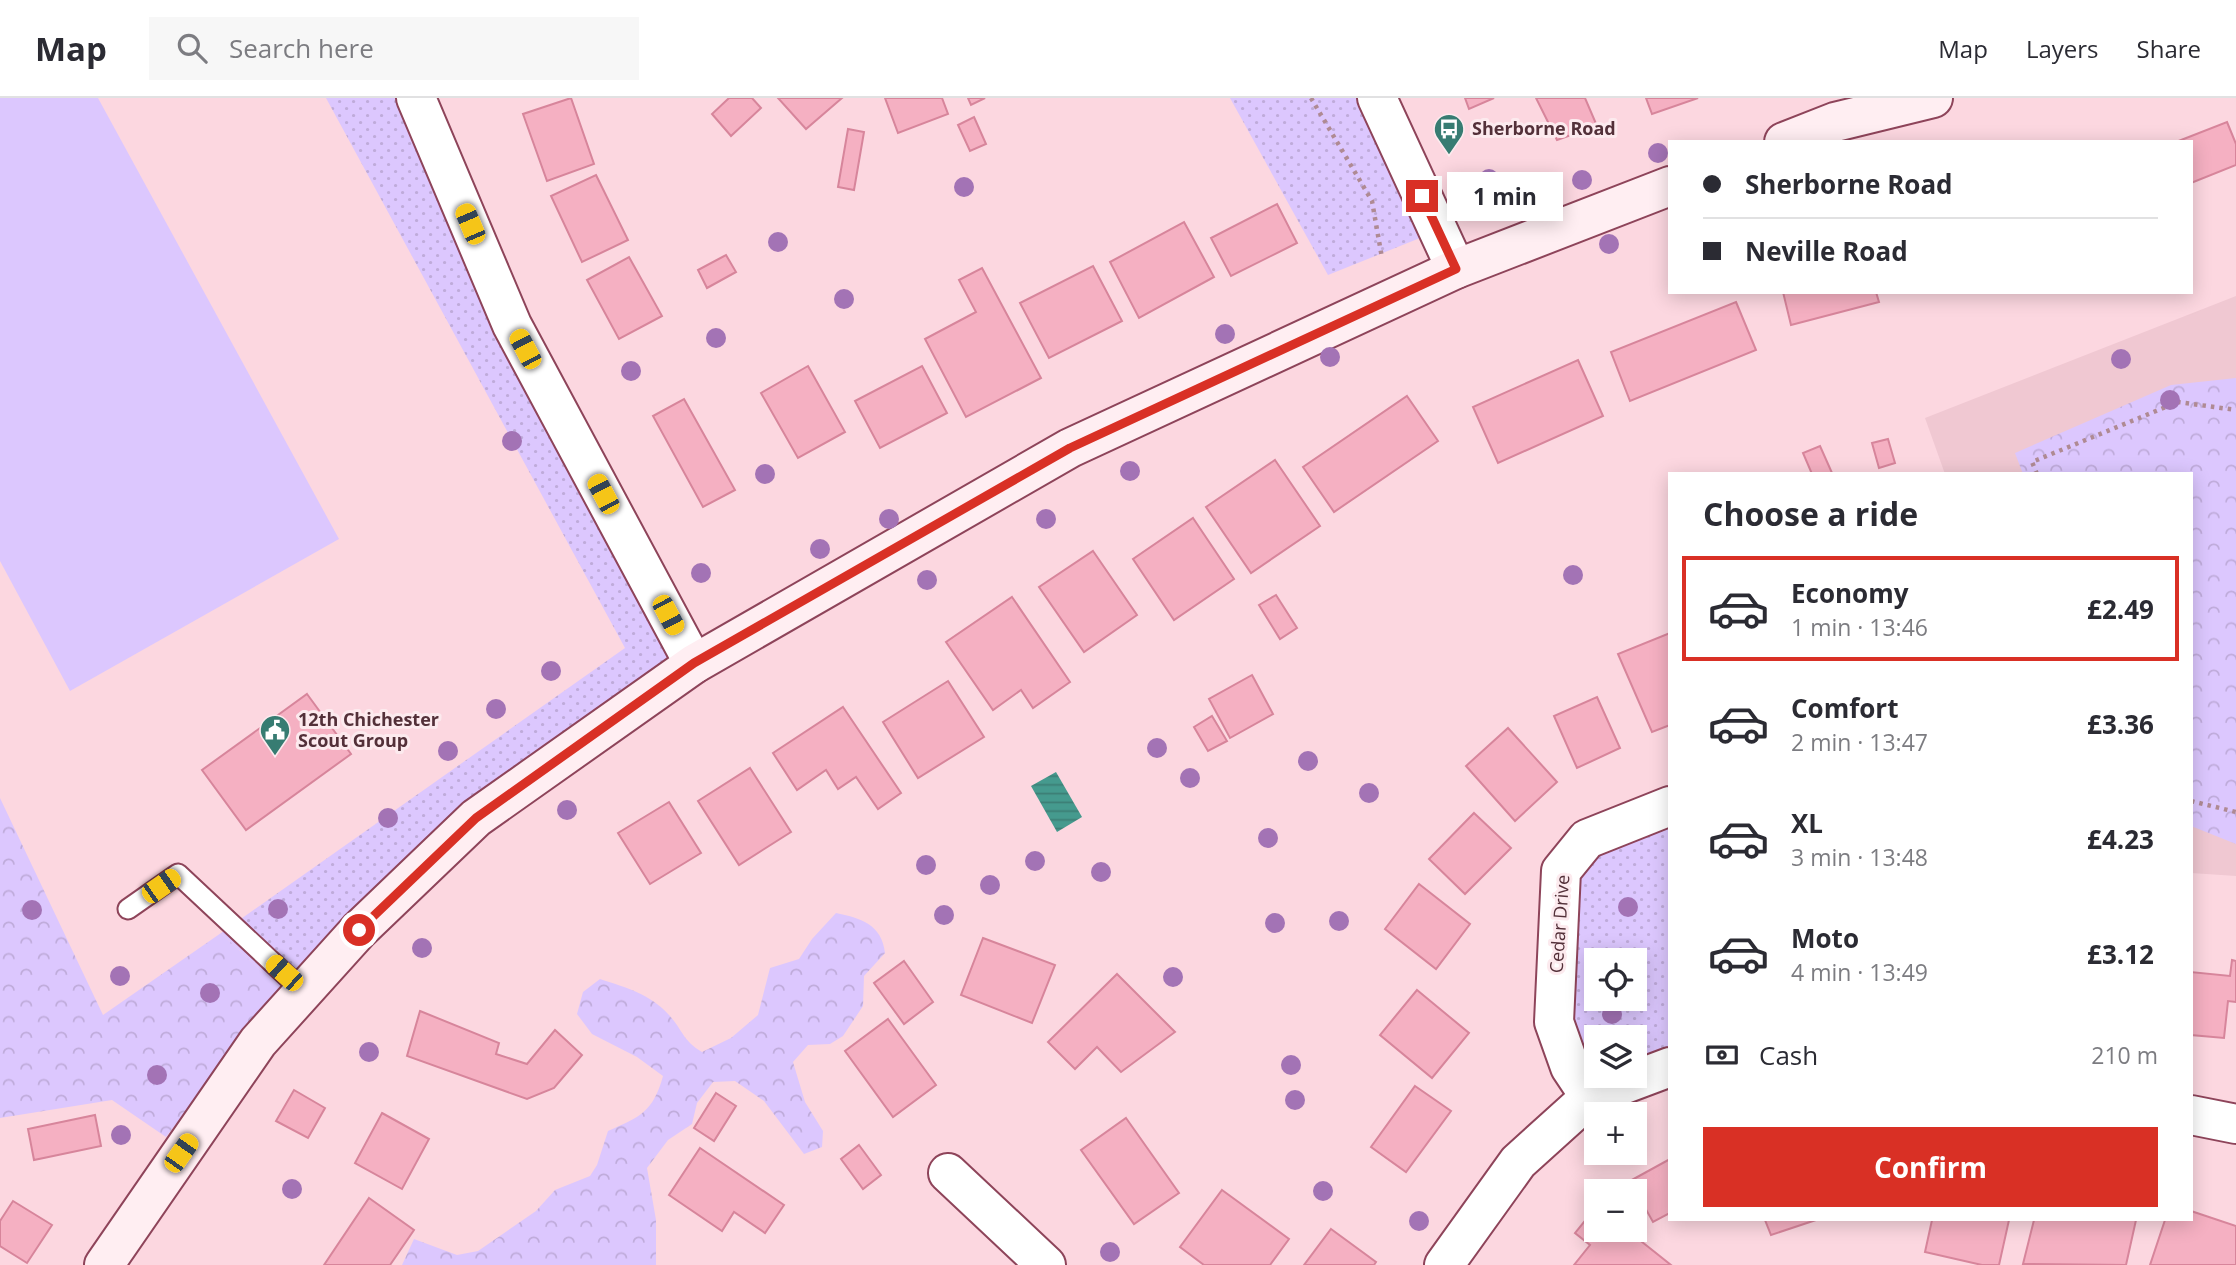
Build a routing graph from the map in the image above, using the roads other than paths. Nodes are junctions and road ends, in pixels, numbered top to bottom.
1 (416, 98) edge
2 (1377, 98) edge
3 (1933, 98) edge
4 (1789, 140) edge
5 (1668, 187) edge
6 (1456, 269) junction
7 (694, 663) junction
8 (1668, 807) edge
9 (128, 909) dead end
10 (303, 991) junction
11 (1668, 1069) edge
12 (1590, 1097) junction
13 (2193, 1115) edge
14 (2236, 1124) edge
15 (948, 1173) dead end
16 (104, 1265) edge
17 (1046, 1265) edge
18 (1444, 1265) edge

1 - 7 street
2 - 6 street
3 - 4 street
5 - 6 street
6 - 7 street
7 - 10 street
8 - 12 street, Cedar Drive
9 - 10 lane
10 - 16 street
11 - 12 street
12 - 18 street
13 - 14 street
15 - 17 street

